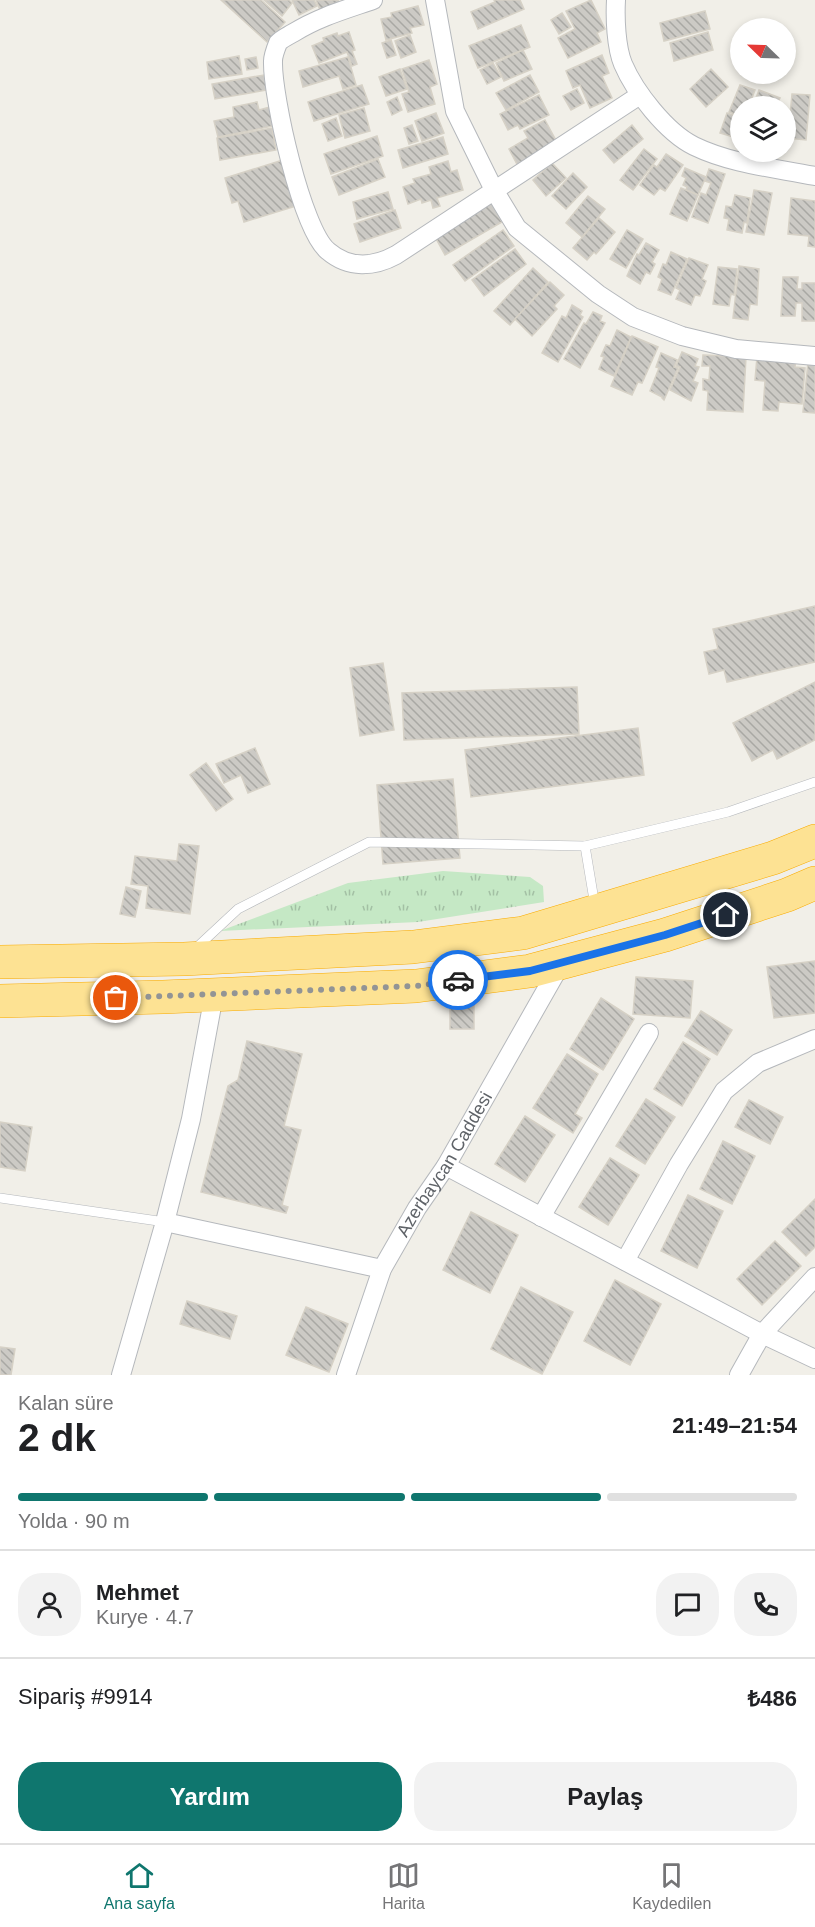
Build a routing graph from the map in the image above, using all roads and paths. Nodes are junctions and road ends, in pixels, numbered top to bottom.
1 (373, 0) edge
2 (435, 0) edge
3 (616, 0) edge
4 (640, 95) junction
5 (815, 176) edge
6 (494, 190) junction
7 (815, 356) edge
8 (815, 782) edge
9 (815, 841) edge
10 (585, 846) junction
11 (815, 883) edge
12 (596, 910) junction
13 (184, 959) junction
14 (0, 962) edge
15 (562, 963) junction
16 (214, 995) junction
17 (0, 1001) edge
18 (649, 1034) dead end
19 (815, 1040) edge
20 (446, 1166) junction
21 (0, 1198) edge
22 (541, 1217) junction
23 (165, 1222) junction
24 (625, 1261) junction
25 (382, 1269) junction
26 (815, 1277) edge
27 (762, 1334) junction
28 (815, 1359) edge
29 (121, 1375) edge
30 (346, 1375) edge
31 (739, 1375) edge

1 - 6 street
2 - 6 street
3 - 4 street
4 - 5 street
4 - 6 street
6 - 7 street
8 - 10 lane
9 - 12 highway
10 - 12 lane
10 - 13 lane
11 - 15 highway
12 - 13 highway
13 - 14 highway
15 - 16 highway
15 - 20 street, Azerbaycan Caddesi
16 - 17 highway
16 - 23 street
18 - 22 street
19 - 24 street
20 - 22 street
20 - 25 street, Azerbaycan Caddesi
21 - 23 lane
22 - 24 street
23 - 25 street
23 - 29 street
24 - 27 street
25 - 30 street, Azerbaycan Caddesi
26 - 27 street
27 - 28 street
27 - 31 street

